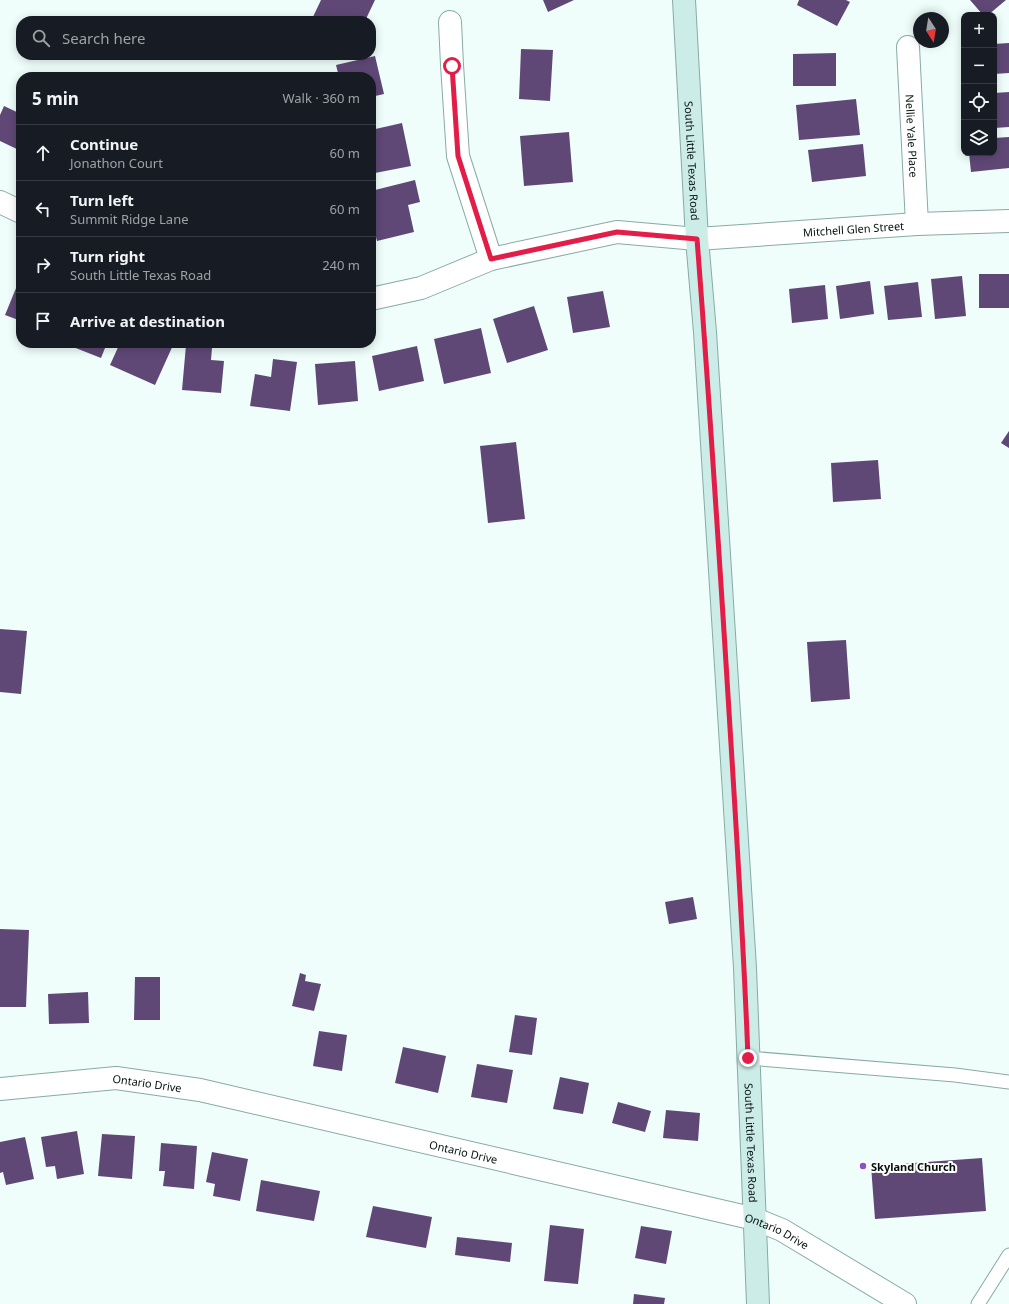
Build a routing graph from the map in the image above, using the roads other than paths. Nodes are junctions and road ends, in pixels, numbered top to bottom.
1 (684, 0) edge
2 (450, 22) dead end
3 (908, 47) dead end
4 (0, 202) edge
5 (16, 210) edge
6 (1009, 221) edge
7 (917, 224) junction
8 (697, 239) junction
9 (491, 259) junction
10 (376, 298) edge
11 (748, 1058) junction
12 (1009, 1082) edge
13 (0, 1089) edge
14 (755, 1218) junction
15 (1009, 1255) edge
16 (758, 1304) edge
17 (905, 1304) edge
18 (978, 1304) edge

1 - 8 street, South Little Texas Road
2 - 9 street
3 - 7 street, Nellie Yale Place
4 - 5 street
6 - 7 street, Mitchell Glen Street
7 - 8 street, Mitchell Glen Street
8 - 9 street, Mitchell Glen Street
8 - 11 street, South Little Texas Road
9 - 10 street, Mitchell Glen Street
11 - 12 lane
11 - 14 street, South Little Texas Road
13 - 14 street, Ontario Drive
14 - 16 street, South Little Texas Road
14 - 17 street, Ontario Drive
15 - 18 lane

